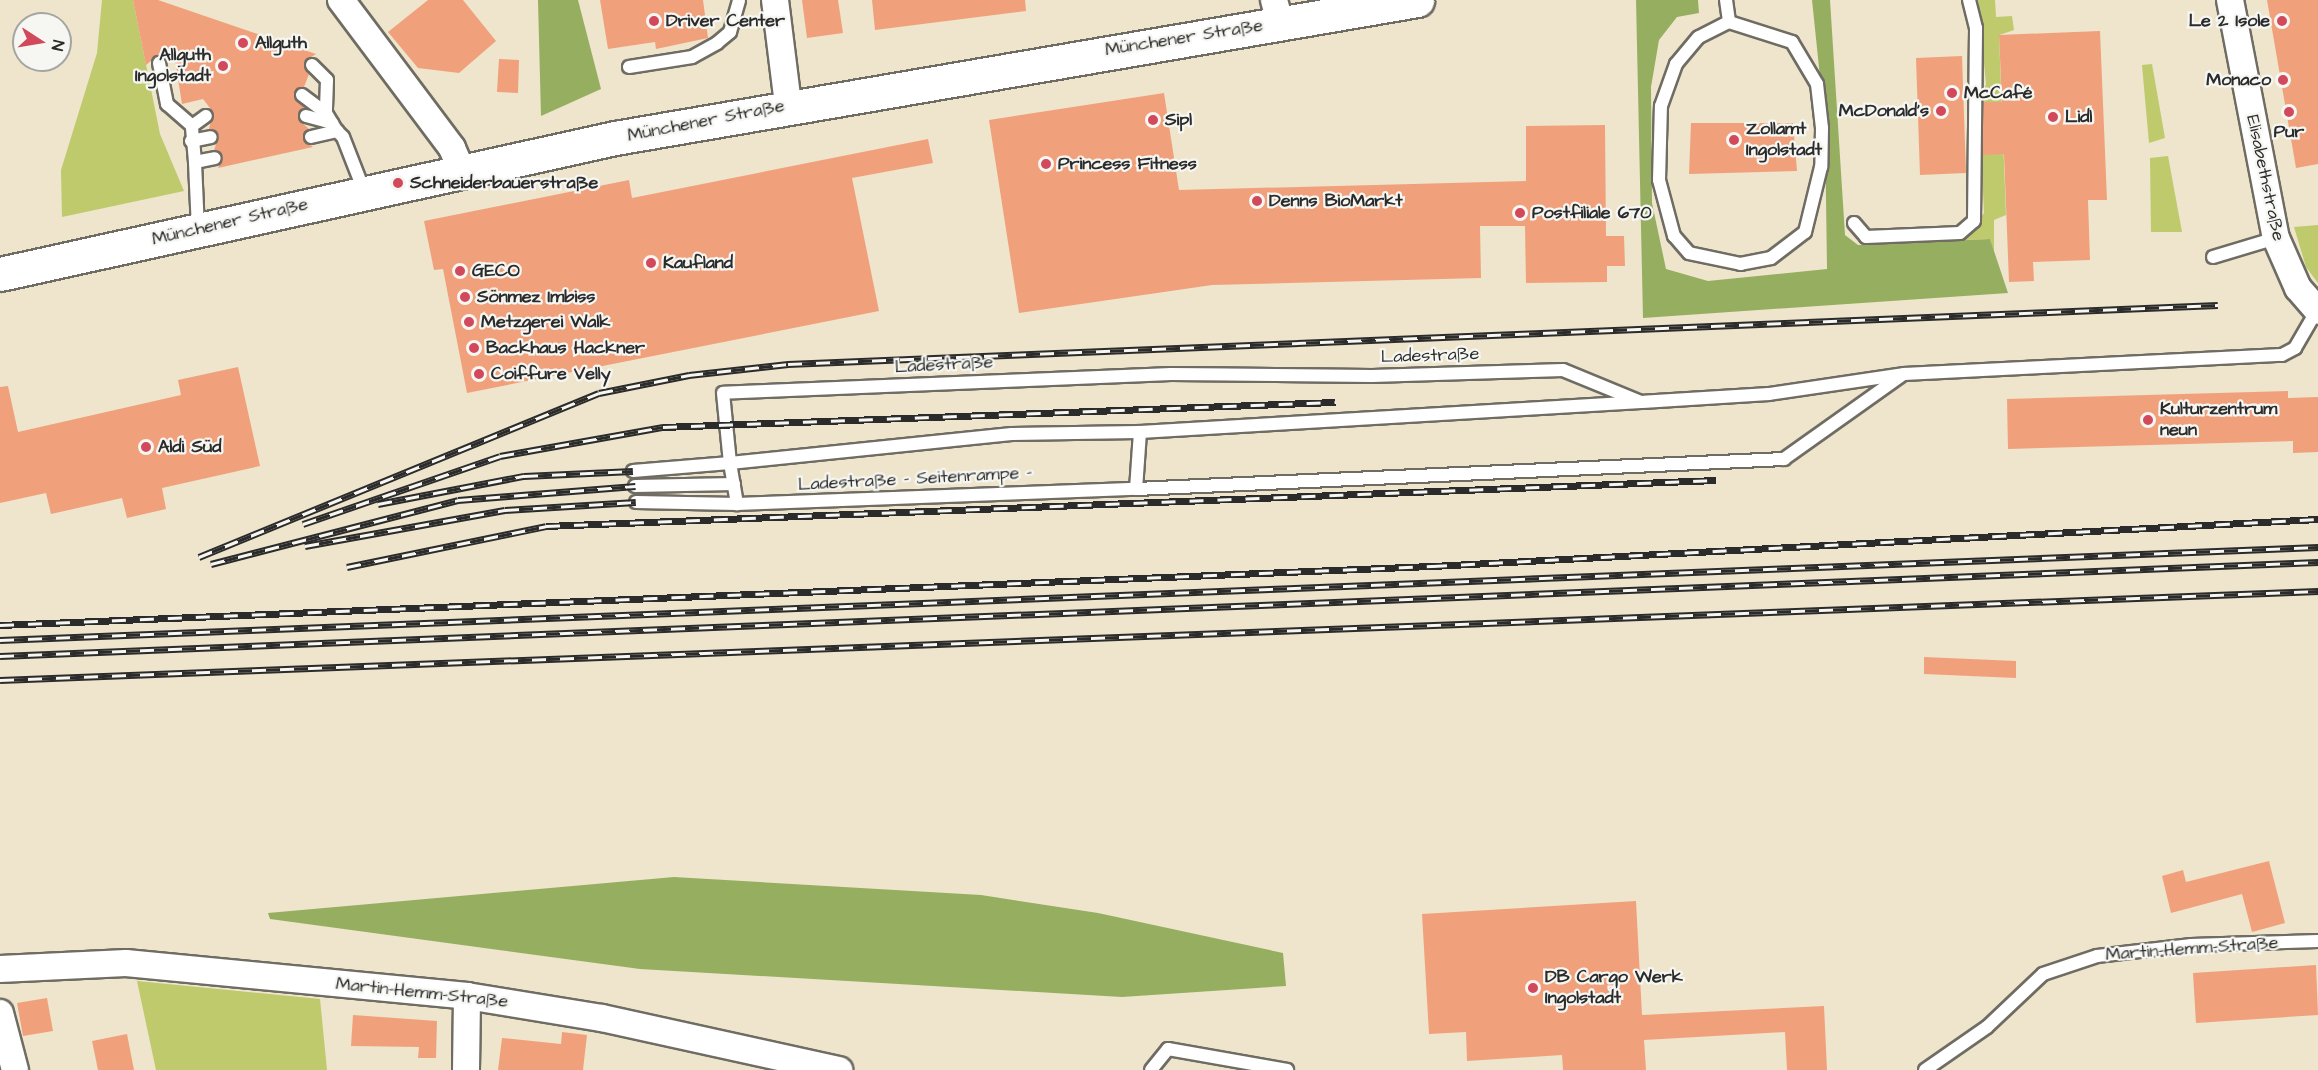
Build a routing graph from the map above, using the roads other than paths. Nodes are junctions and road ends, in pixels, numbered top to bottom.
1 (341, 0) edge
2 (739, 0) edge
3 (775, 0) edge
4 (1418, 0) edge
5 (1726, 0) edge
6 (1969, 0) edge
7 (2230, 0) edge
8 (1345, 6) edge
9 (1277, 12) edge
10 (1729, 22) junction
11 (159, 63) dead end
12 (312, 65) dead end
13 (629, 67) dead end
14 (302, 95) dead end
15 (788, 105) junction
16 (206, 116) dead end
17 (306, 116) dead end
18 (332, 122) junction
19 (192, 126) junction
20 (211, 137) dead end
21 (311, 137) dead end
22 (190, 141) junction
23 (215, 158) dead end
24 (195, 162) junction
25 (460, 169) junction
26 (364, 191) junction
27 (1854, 223) dead end
28 (198, 229) junction
29 (2276, 238) junction
30 (2213, 257) dead end
31 (0, 274) edge
32 (2317, 311) edge
33 (1904, 374) junction
34 (1641, 402) junction
35 (1140, 432) junction
36 (730, 463) junction
37 (633, 471) dead end
38 (734, 484) junction
39 (635, 486) dead end
40 (1136, 489) junction
41 (636, 502) dead end
42 (737, 504) junction
43 (2318, 941) edge
44 (0, 969) edge
45 (467, 996) junction
46 (0, 1013) edge
47 (15, 1070) edge
48 (466, 1070) edge
49 (839, 1070) edge
50 (1152, 1070) edge
51 (1287, 1070) edge
52 (1925, 1070) edge

1 - 25 street
2 - 13 lane
3 - 15 street
4 - 8 main road, Münchener Straße
5 - 10 lane
6 - 27 lane
7 - 29 street, Elisabethstraße
8 - 9 main road, Münchener Straße
9 - 15 main road, Münchener Straße
10 - 10 lane
11 - 19 lane
12 - 18 lane
14 - 18 lane
15 - 25 main road, Münchener Straße
16 - 19 lane
17 - 18 lane
18 - 21 lane
18 - 26 lane
19 - 22 lane
20 - 22 lane
22 - 24 lane
23 - 24 lane
24 - 28 lane
25 - 26 main road, Münchener Straße
26 - 28 main road, Münchener Straße
28 - 31 main road, Münchener Straße
29 - 30 lane
29 - 32 street, Elisabethstraße
32 - 33 lane, Ladestraße
33 - 34 lane, Ladestraße
33 - 40 lane
34 - 35 lane, Ladestraße
34 - 36 lane, Ladestraße
35 - 36 lane, Ladestraße
35 - 40 lane
36 - 37 lane
36 - 38 lane
38 - 39 lane
38 - 42 lane
40 - 42 lane, Ladestraße - Seitenrampe -
41 - 42 lane, Ladestraße - Seitenrampe -
43 - 52 lane, Martin-Hemm-Straße
44 - 45 street, Martin-Hemm-Straße
45 - 48 street
45 - 49 street, Martin-Hemm-Straße
46 - 47 street
50 - 51 lane

